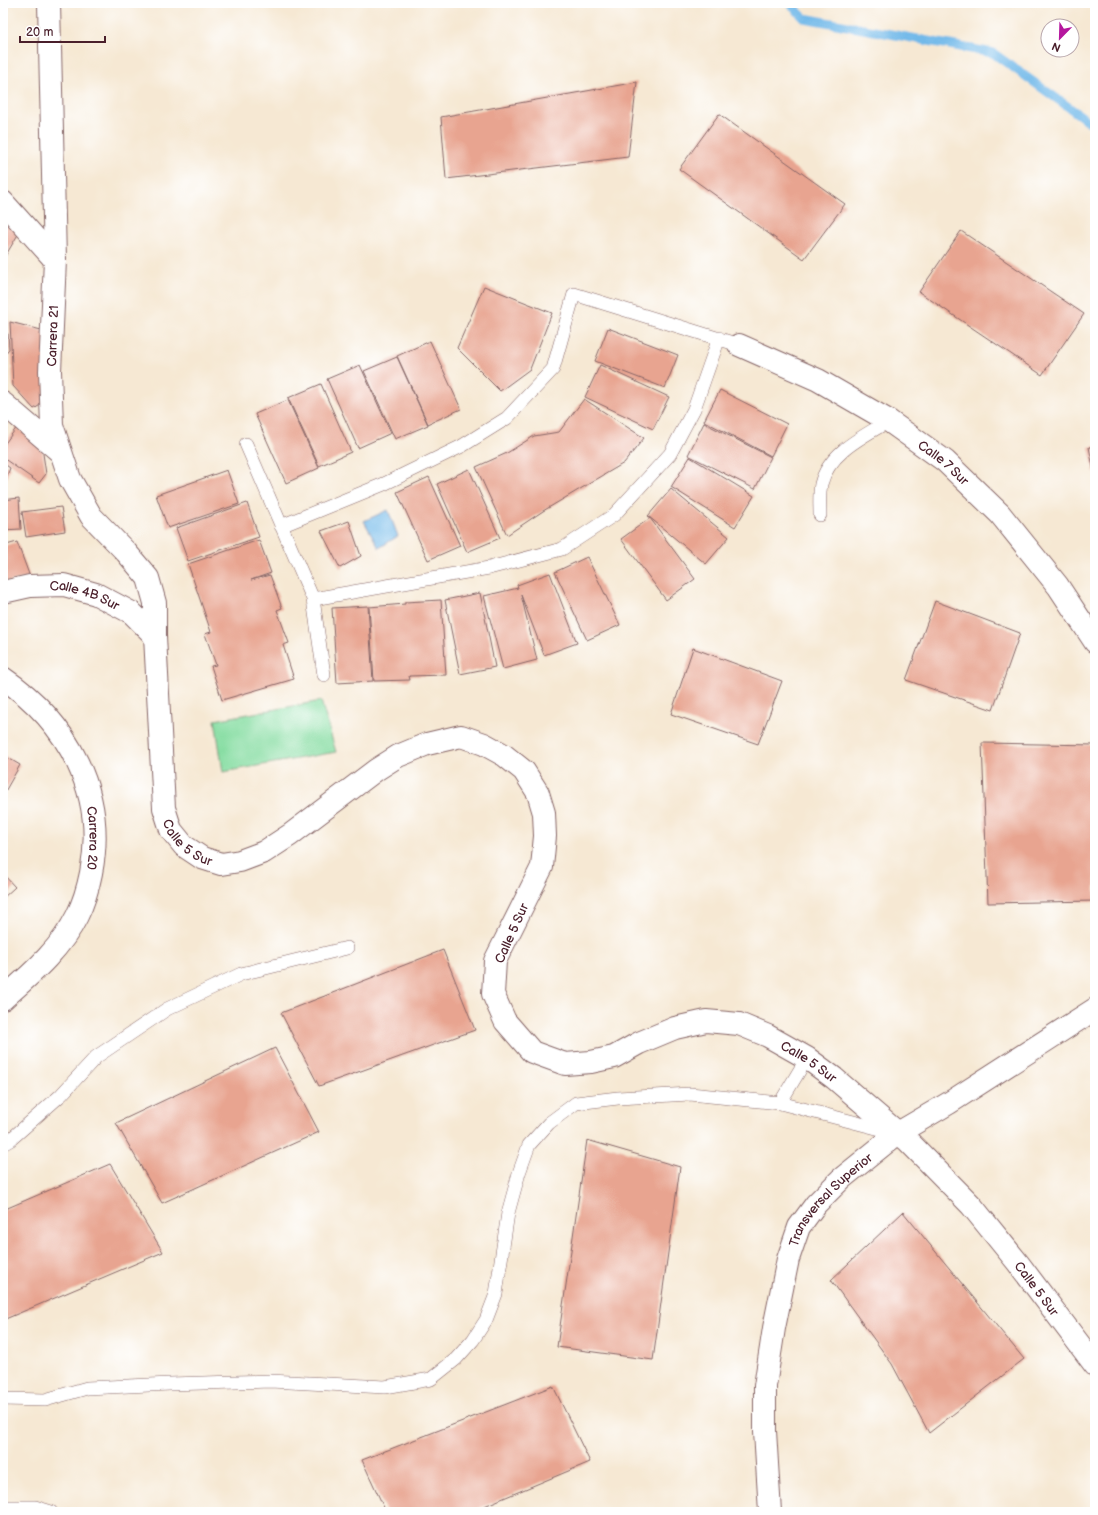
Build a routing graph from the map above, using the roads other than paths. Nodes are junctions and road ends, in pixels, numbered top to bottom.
1 (49, 3) edge
2 (3, 202) edge
3 (55, 260) junction
4 (719, 338) junction
5 (739, 345) joint
6 (3, 402) edge
7 (889, 421) junction
8 (246, 444) dead end
9 (60, 452) junction
10 (820, 515) dead end
11 (281, 526) junction
12 (3, 592) edge
13 (313, 599) junction
14 (155, 636) junction
15 (1095, 642) edge
16 (324, 675) dead end
17 (3, 678) edge
18 (347, 948) dead end
19 (3, 999) edge
20 (1095, 1009) edge
21 (807, 1058) junction
22 (780, 1103) junction
23 (898, 1133) junction
24 (3, 1144) edge
25 (1095, 1365) edge
26 (3, 1398) edge
27 (3, 1507) edge
28 (50, 1512) edge
29 (770, 1512) edge

1 - 3 street, Carrera 21
2 - 3 street
3 - 9 street, Carrera 21
4 - 5 lane
4 - 11 lane
4 - 13 lane
5 - 7 street, Calle 7 Sur
6 - 9 street
7 - 10 lane
7 - 15 street, Calle 7 Sur
8 - 11 lane
9 - 14 street, Carrera 21
11 - 13 lane
12 - 14 street, Calle 4B Sur
13 - 16 lane
14 - 21 street, Calle 5 Sur
17 - 19 street, Carrera 20
18 - 24 lane
20 - 23 street, Transversal Superior
21 - 22 lane
21 - 23 street, Calle 5 Sur
22 - 23 lane
22 - 26 lane
23 - 25 street, Calle 5 Sur
23 - 29 street, Transversal Superior
27 - 28 lane

